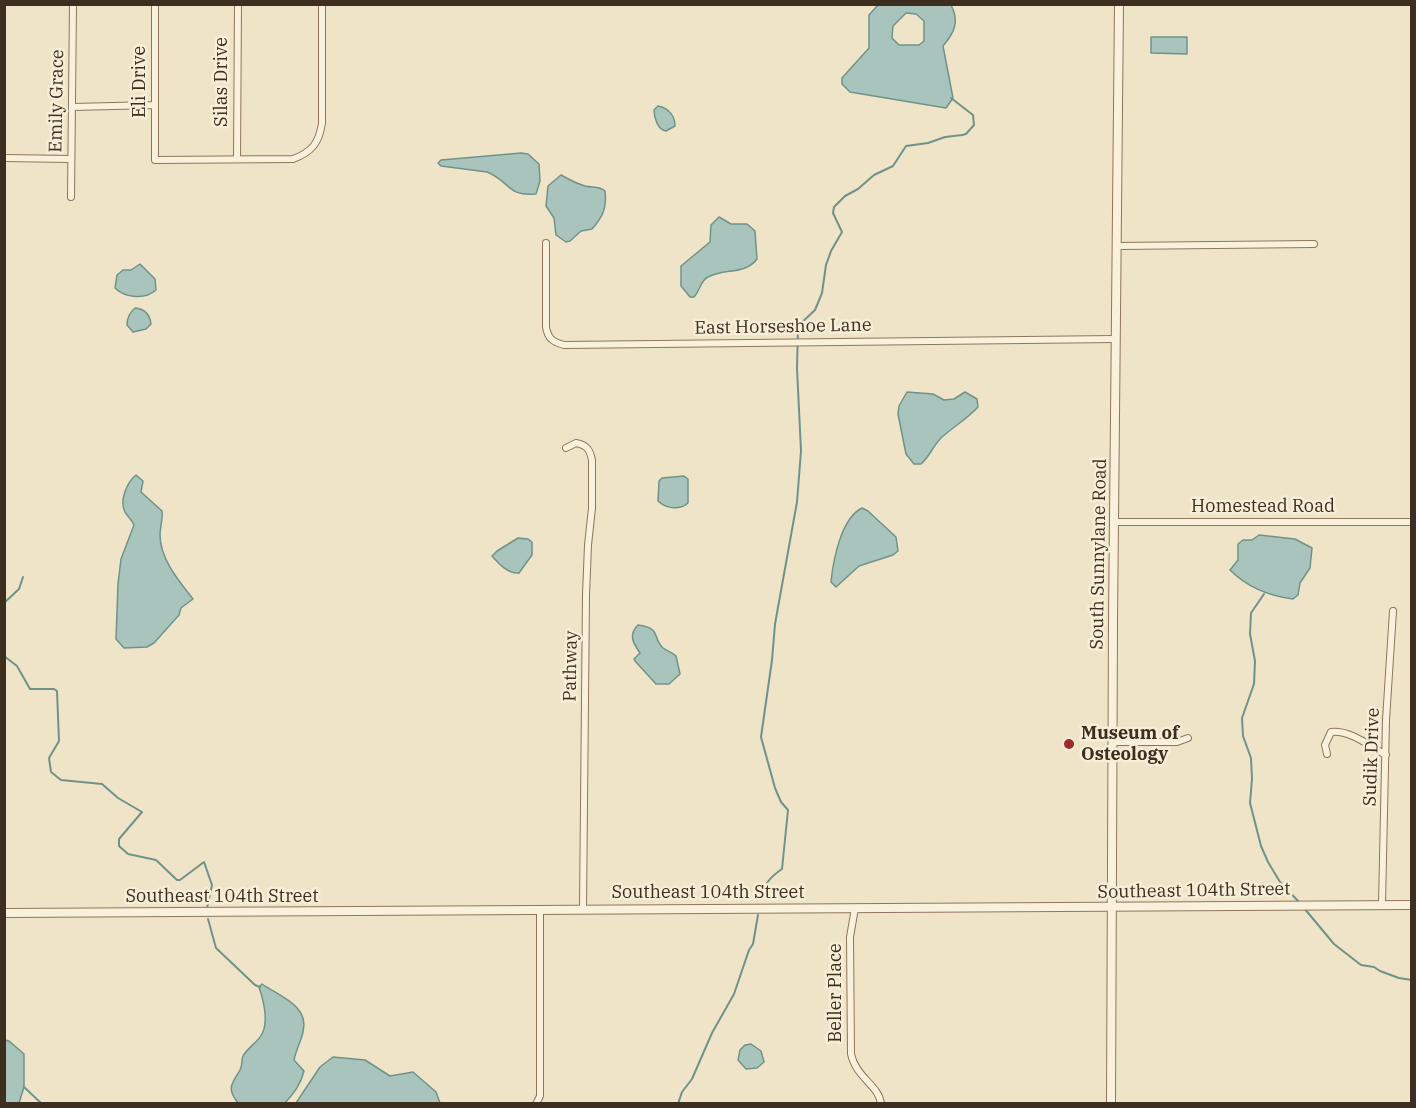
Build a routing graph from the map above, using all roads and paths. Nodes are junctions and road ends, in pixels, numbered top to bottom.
1 (73, 4) edge
2 (155, 4) edge
3 (238, 4) edge
4 (322, 4) edge
5 (1119, 4) edge
6 (155, 105) junction
7 (72, 106) junction
8 (4, 158) edge
9 (71, 159) junction
10 (237, 159) junction
11 (71, 197) dead end
12 (546, 243) dead end
13 (1314, 244) dead end
14 (1116, 246) junction
15 (1116, 339) junction
16 (566, 448) dead end
17 (1114, 522) junction
18 (1412, 522) edge
19 (1393, 611) dead end
20 (1188, 738) dead end
21 (1112, 742) junction
22 (1327, 754) dead end
23 (1386, 755) junction
24 (1382, 904) junction
25 (1412, 905) edge
26 (1111, 907) junction
27 (855, 908) junction
28 (540, 909) junction
29 (583, 909) junction
30 (4, 914) edge
31 (536, 1104) edge
32 (881, 1104) edge
33 (1111, 1104) edge

1 - 7 street, Emily Grace
2 - 6 street, Eli Drive
3 - 10 street, Silas Drive
4 - 10 street
5 - 14 street, South Sunnylane Road
6 - 7 street
6 - 10 street, Eli Drive
7 - 9 street, Emily Grace
8 - 9 street
9 - 11 street, Emily Grace
12 - 15 street, East Horseshoe Lane
13 - 14 street
14 - 15 street, South Sunnylane Road
15 - 17 street, South Sunnylane Road
16 - 29 street, Pathway
17 - 18 street, Homestead Road
17 - 21 street, South Sunnylane Road
19 - 23 street, Sudik Drive
20 - 21 street
21 - 26 street, South Sunnylane Road
22 - 23 street
23 - 24 street, Sudik Drive
24 - 25 street, Southeast 104th Street
24 - 26 street, Southeast 104th Street
26 - 27 street, Southeast 104th Street
26 - 33 street, South Sunnylane Road
27 - 29 street, Southeast 104th Street
27 - 32 street, Beller Place
28 - 29 street, Southeast 104th Street
28 - 30 street, Southeast 104th Street
28 - 31 street

